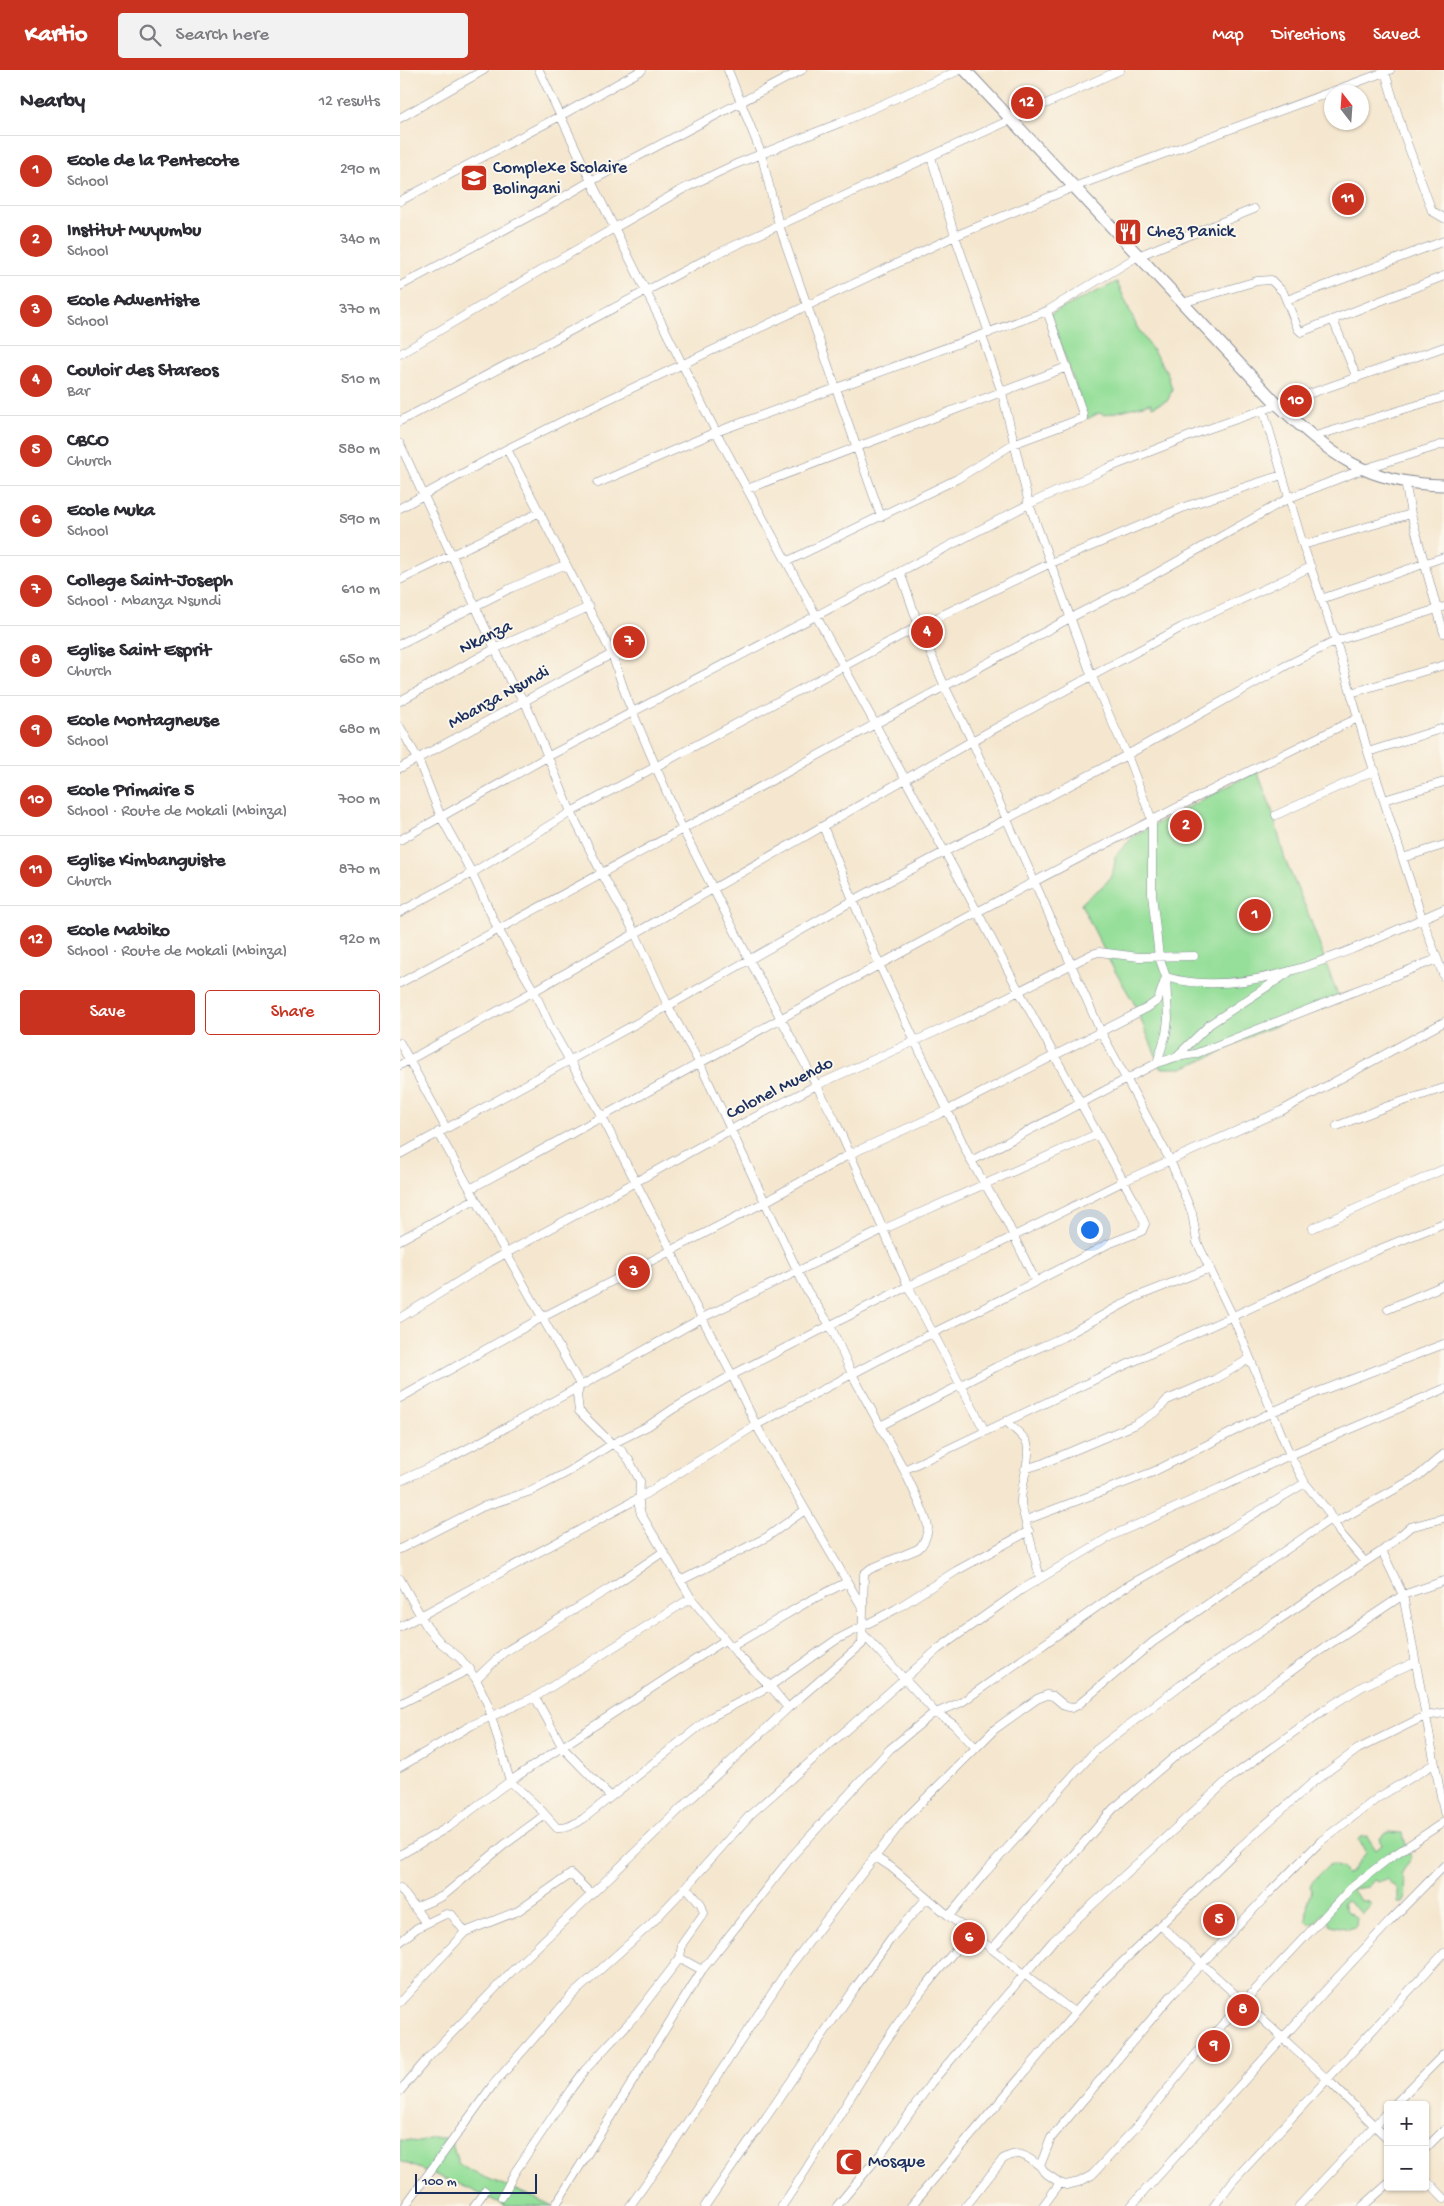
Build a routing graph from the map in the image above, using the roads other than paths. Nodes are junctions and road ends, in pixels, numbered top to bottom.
1 (484, 70) edge
2 (540, 70) edge
3 (642, 70) edge
4 (728, 70) edge
5 (802, 70) edge
6 (960, 70) edge
7 (965, 70) edge
8 (1120, 70) edge
9 (1388, 71) edge
10 (742, 103) junction
11 (560, 116) junction
12 (400, 118) edge
13 (1011, 119) junction
14 (761, 153) junction
15 (931, 156) junction
16 (591, 181) junction
17 (1074, 187) junction
18 (400, 201) edge
19 (1254, 209) dead end
20 (1444, 218) edge
21 (779, 225) junction
22 (614, 228) junction
23 (955, 236) junction
24 (1444, 241) edge
25 (1138, 256) junction
26 (1444, 276) edge
27 (400, 286) edge
28 (646, 291) junction
29 (1287, 300) junction
30 (1182, 303) junction
31 (807, 305) junction
32 (1047, 311) junction
33 (1333, 320) junction
34 (985, 335) junction
35 (1444, 347) edge
36 (400, 354) edge
37 (683, 366) junction
38 (1067, 367) junction
39 (1357, 378) junction
40 (836, 389) junction
41 (1002, 393) junction
42 (1444, 397) edge
43 (1277, 404) junction
44 (1263, 409) junction
45 (400, 421) edge
46 (716, 432) junction
47 (1312, 437) junction
48 (400, 444) edge
49 (1013, 444) junction
50 (1444, 444) edge
51 (855, 447) junction
52 (507, 449) junction
53 (1361, 470) junction
54 (1282, 474) junction
55 (1404, 481) junction
56 (598, 483) dead end
57 (1444, 485) edge
58 (747, 489) junction
59 (424, 496) junction
60 (1289, 498) junction
61 (1030, 504) junction
62 (400, 508) edge
63 (540, 512) junction
64 (1411, 514) junction
65 (881, 517) junction
66 (1303, 545) junction
67 (452, 554) junction
68 (1444, 557) edge
69 (788, 562) junction
70 (1424, 563) junction
71 (566, 564) junction
72 (1051, 564) junction
73 (1310, 567) junction
74 (900, 572) junction
75 (400, 580) edge
76 (1321, 599) junction
77 (474, 606) junction
78 (589, 607) junction
79 (1440, 608) edge
80 (816, 617) junction
81 (1070, 618) junction
82 (919, 626) junction
83 (1444, 633) edge
84 (1336, 641) junction
85 (400, 644) edge
86 (496, 648) junction
87 (612, 654) junction
88 (1444, 665) edge
89 (844, 668) junction
90 (1092, 677) junction
91 (945, 687) junction
92 (1351, 693) junction
93 (400, 701) edge
94 (525, 702) junction
95 (633, 712) junction
96 (1358, 718) junction
97 (874, 724) junction
98 (400, 727) edge
99 (1444, 728) edge
100 (972, 741) junction
101 (1368, 752) junction
102 (1127, 755) junction
103 (547, 757) junction
104 (418, 759) junction
105 (400, 768) edge
106 (655, 768) junction
107 (1374, 770) junction
108 (905, 779) junction
109 (1444, 782) edge
110 (1384, 800) junction
111 (571, 812) junction
112 (1276, 815) dead end
113 (441, 818) junction
114 (1006, 819) junction
115 (1152, 820) junction
116 (823, 826) junction
117 (682, 828) junction
118 (400, 840) edge
119 (1444, 845) edge
120 (944, 851) junction
121 (1402, 858) junction
122 (601, 872) junction
123 (472, 873) junction
124 (1034, 882) junction
125 (713, 888) junction
126 (854, 900) junction
127 (1444, 909) edge
128 (400, 912) edge
129 (978, 913) junction
130 (1422, 918) junction
131 (498, 929) junction
132 (635, 933) junction
133 (1194, 956) dead end
134 (1159, 957) junction
135 (749, 959) junction
136 (1437, 959) junction
137 (879, 964) junction
138 (1070, 965) junction
139 (1296, 969) junction
140 (1443, 973) edge
141 (1166, 977) junction
142 (400, 983) edge
143 (534, 991) junction
144 (1018, 991) junction
145 (668, 1006) junction
146 (780, 1018) junction
147 (1444, 1022) edge
148 (1101, 1032) junction
149 (916, 1040) junction
150 (400, 1043) edge
151 (1054, 1057) junction
152 (1176, 1057) junction
153 (570, 1059) junction
154 (410, 1060) junction
155 (1157, 1063) junction
156 (700, 1064) junction
157 (400, 1065) edge
158 (1128, 1079) junction
159 (818, 1085) junction
160 (1444, 1088) edge
161 (1081, 1104) junction
162 (948, 1110) junction
163 (602, 1117) junction
164 (1337, 1126) dead end
165 (446, 1128) junction
166 (730, 1130) junction
167 (438, 1132) junction
168 (1097, 1134) junction
169 (400, 1154) edge
170 (850, 1154) junction
171 (1170, 1160) junction
172 (971, 1161) junction
173 (1444, 1169) edge
174 (635, 1181) junction
175 (1124, 1181) junction
176 (985, 1185) junction
177 (470, 1189) junction
178 (475, 1199) junction
179 (765, 1202) junction
180 (1444, 1223) edge
181 (1313, 1228) dead end
182 (884, 1229) junction
183 (1014, 1236) junction
184 (400, 1240) edge
185 (671, 1250) junction
186 (505, 1254) junction
187 (1210, 1268) junction
188 (798, 1272) junction
189 (1036, 1282) junction
190 (1444, 1285) edge
191 (908, 1286) junction
192 (1388, 1309) dead end
193 (1233, 1317) junction
194 (400, 1318) edge
195 (541, 1318) junction
196 (702, 1318) junction
197 (830, 1325) junction
198 (932, 1334) junction
199 (1444, 1344) edge
200 (1249, 1358) junction
201 (852, 1374) junction
202 (732, 1375) junction
203 (580, 1386) junction
204 (962, 1386) junction
205 (1444, 1389) edge
206 (400, 1398) edge
207 (1272, 1412) junction
208 (1006, 1421) junction
209 (756, 1425) junction
210 (880, 1426) junction
211 (985, 1431) junction
212 (612, 1444) junction
213 (1444, 1454) edge
214 (1290, 1455) junction
215 (1025, 1469) junction
216 (904, 1470) junction
217 (400, 1481) edge
218 (1305, 1483) junction
219 (639, 1498) junction
220 (805, 1510) junction
221 (1444, 1518) edge
222 (1026, 1520) junction
223 (1333, 1521) junction
224 (1029, 1531) junction
225 (400, 1549) edge
226 (1382, 1551) junction
227 (664, 1552) junction
228 (1365, 1562) junction
229 (1040, 1578) junction
230 (682, 1580) junction
231 (1444, 1581) edge
232 (401, 1582) edge
233 (847, 1582) junction
234 (1403, 1595) junction
235 (691, 1598) junction
236 (863, 1610) junction
237 (419, 1616) junction
238 (864, 1626) junction
239 (400, 1627) edge
240 (864, 1635) junction
241 (726, 1640) junction
242 (731, 1647) junction
243 (1415, 1662) junction
244 (470, 1669) junction
245 (476, 1679) junction
246 (903, 1680) junction
247 (770, 1686) junction
248 (535, 1697) junction
249 (400, 1704) edge
250 (788, 1708) junction
251 (935, 1712) junction
252 (1444, 1713) edge
253 (1426, 1716) junction
254 (491, 1717) junction
255 (563, 1748) junction
256 (976, 1748) junction
257 (1434, 1764) junction
258 (400, 1766) edge
259 (510, 1781) junction
260 (610, 1796) junction
261 (1444, 1812) edge
262 (545, 1815) junction
263 (1444, 1822) edge
264 (400, 1855) edge
265 (874, 1856) junction
266 (1444, 1866) edge
267 (686, 1887) junction
268 (400, 1888) edge
269 (591, 1894) junction
270 (927, 1898) junction
271 (415, 1908) junction
272 (949, 1916) junction
273 (426, 1923) junction
274 (1160, 1924) junction
275 (465, 1932) junction
276 (970, 1933) junction
277 (400, 1942) edge
278 (992, 1949) junction
279 (1444, 1953) edge
280 (680, 1958) junction
281 (1202, 1963) junction
282 (702, 1970) junction
283 (1023, 1974) junction
284 (400, 2002) edge
285 (1244, 2003) junction
286 (1074, 2013) junction
287 (1283, 2039) junction
288 (1444, 2054) edge
289 (1328, 2080) junction
290 (400, 2091) edge
291 (1398, 2101) edge
292 (1384, 2116) edge
293 (1375, 2125) junction
294 (1444, 2130) edge
295 (1384, 2134) edge
296 (1428, 2146) edge
297 (1040, 2166) junction
298 (1429, 2182) edge
299 (1060, 2183) junction
300 (1384, 2188) edge
301 (485, 2191) dead end
302 (502, 2197) dead end
303 (1444, 2198) edge
304 (405, 2206) edge
305 (474, 2206) edge
306 (555, 2206) edge
307 (630, 2206) edge
308 (705, 2206) edge
309 (782, 2206) edge
310 (837, 2206) edge
311 (911, 2206) edge
312 (966, 2206) edge
313 (1043, 2206) edge
314 (1131, 2206) edge
315 (1214, 2206) edge
316 (1299, 2206) edge
317 (1363, 2206) edge

1 - 12 street
2 - 11 street
3 - 11 street
4 - 10 street
5 - 10 street
6 - 14 street
7 - 13 street
8 - 13 street
9 - 17 street
9 - 20 street
10 - 14 street
10 - 16 street
11 - 16 street
11 - 18 street
13 - 15 street
13 - 17 street
14 - 21 street
14 - 22 street
15 - 21 street
15 - 23 street
16 - 22 street
16 - 27 street
17 - 23 street
17 - 25 street
19 - 25 street
21 - 28 street
21 - 31 street
22 - 28 street
22 - 36 street
23 - 31 street
23 - 34 street
24 - 29 street
25 - 30 street
25 - 32 street
26 - 33 street
28 - 37 street
28 - 45 street
29 - 30 street
29 - 33 street
30 - 43 street
31 - 37 street
31 - 40 street
32 - 34 street
32 - 38 street
33 - 39 street
34 - 40 street
34 - 41 street
35 - 39 street
37 - 46 street
37 - 52 street
38 - 41 street
38 - 49 street
39 - 43 street
40 - 46 street
40 - 51 street
41 - 49 street
41 - 51 street
42 - 47 street
43 - 44 street
43 - 47 street
44 - 54 street
44 - 61 street
46 - 56 street
46 - 58 street
47 - 53 street
48 - 59 street
49 - 61 street
49 - 65 street
50 - 53 street
51 - 58 street
51 - 65 street
52 - 59 street
52 - 63 street
53 - 55 street
53 - 60 street
54 - 60 street
54 - 72 street
55 - 57 street
55 - 64 street
58 - 69 street
59 - 62 street
59 - 67 street
60 - 66 street
60 - 81 street
61 - 72 street
61 - 74 street
63 - 67 street
63 - 71 street
64 - 66 street
64 - 70 street
65 - 69 street
66 - 73 street
67 - 75 street
67 - 77 street
68 - 70 street
69 - 80 street
70 - 76 street
70 - 79 street
71 - 77 street
71 - 78 street
72 - 81 street
72 - 82 street
73 - 76 street
73 - 90 street
74 - 80 street
74 - 82 street
76 - 84 street
77 - 85 street
77 - 86 street
78 - 86 street, Nkanza
78 - 87 street
79 - 83 street
79 - 84 street
80 - 89 street
80 - 95 street
81 - 90 street
81 - 91 street
82 - 89 street
82 - 91 street
84 - 92 street
84 - 102 street
86 - 93 street, Nkanza
86 - 94 street
87 - 94 street, Mbanza Nsundi
87 - 95 street
88 - 92 street
89 - 97 street
89 - 106 street
90 - 100 street
90 - 102 street
91 - 97 street
91 - 100 street
92 - 96 street
94 - 103 street
94 - 104 street, Mbanza Nsundi
95 - 103 street
95 - 106 street
96 - 101 street
96 - 115 street
97 - 108 street
97 - 117 street
98 - 104 street
99 - 101 street
100 - 108 street
100 - 114 street
101 - 107 street
102 - 114 street
102 - 115 street
103 - 111 street
103 - 113 street
104 - 105 street, Mbanza Nsundi
104 - 113 street
106 - 111 street
106 - 117 street
107 - 110 street
107 - 112 street
108 - 116 street
108 - 120 street
109 - 110 street
110 - 121 street
111 - 122 street
111 - 123 street
113 - 118 street
113 - 123 street
114 - 120 street
114 - 124 street
115 - 124 street
115 - 134 street
116 - 125 street
116 - 126 street
117 - 122 street
117 - 125 street
119 - 121 street
120 - 126 street
120 - 129 street
121 - 130 street
122 - 131 street
122 - 132 street
123 - 128 street
123 - 131 street
124 - 129 street
124 - 138 street
125 - 132 street
125 - 135 street
126 - 135 street
126 - 137 street
127 - 130 street
129 - 137 street
129 - 144 street
130 - 136 street
130 - 139 street
131 - 142 street
131 - 143 street
132 - 143 street
132 - 145 street
133 - 134 street, Colonel Muendo
134 - 138 street, Colonel Muendo
134 - 141 street
135 - 145 street
135 - 146 street
136 - 140 street
136 - 152 street
137 - 146 street
137 - 149 street
138 - 144 street, Colonel Muendo
138 - 148 street
139 - 141 street
139 - 152 street
141 - 148 street
141 - 155 street
143 - 153 street
143 - 154 street
144 - 149 street, Colonel Muendo
144 - 151 street
145 - 153 street
145 - 156 street
146 - 156 street
146 - 159 street
147 - 171 street
148 - 151 street
148 - 158 street
149 - 159 street, Colonel Muendo
149 - 162 street
150 - 154 street
151 - 161 street
151 - 162 street
152 - 155 street
153 - 163 street
153 - 165 street
154 - 157 street
154 - 165 street
155 - 158 street
156 - 163 street
156 - 166 street
158 - 161 street
158 - 171 street
159 - 166 street, Colonel Muendo
159 - 170 street
160 - 164 street
161 - 168 street
161 - 172 street
162 - 170 street
162 - 172 street
163 - 174 street
163 - 177 street
165 - 167 street
166 - 174 street, Colonel Muendo
166 - 179 street
167 - 169 street
167 - 177 street
168 - 175 street
168 - 176 street
170 - 179 street
170 - 182 street
171 - 175 street
171 - 187 street
172 - 176 street
173 - 181 street
174 - 185 street
174 - 186 street, Colonel Muendo
175 - 183 street
175 - 189 street
176 - 182 street
176 - 183 street
177 - 178 street
178 - 184 street
178 - 186 street
179 - 185 street
179 - 188 street
180 - 193 street
182 - 188 street
182 - 191 street
183 - 189 street
183 - 191 street
185 - 195 street
185 - 196 street
186 - 194 street, Colonel Muendo
186 - 195 street
187 - 193 street
187 - 204 street
188 - 196 street
188 - 197 street
189 - 198 street
190 - 192 street
191 - 197 street
191 - 198 street
193 - 200 street
193 - 208 street
195 - 203 street
195 - 206 street
196 - 202 street
196 - 203 street
197 - 201 street
197 - 202 street
198 - 201 street
198 - 204 street
199 - 207 street
200 - 207 street
200 - 215 street
201 - 209 street
201 - 210 street
202 - 209 street
202 - 212 street
203 - 212 street
203 - 217 street
204 - 210 street
204 - 211 street
205 - 214 street
207 - 214 street
207 - 222 street
208 - 211 street
208 - 215 street
209 - 219 street
209 - 220 street
210 - 216 street
211 - 216 street
212 - 219 street
212 - 225 street
213 - 223 street
214 - 218 street
214 - 229 street
215 - 222 street
216 - 236 street
218 - 223 street
218 - 251 street
219 - 227 street
219 - 237 street
220 - 230 street
220 - 233 street
221 - 226 street
222 - 224 street
223 - 228 street
223 - 256 street
224 - 229 street
224 - 238 street
226 - 228 street
226 - 234 street
227 - 230 street
227 - 245 street
228 - 272 street
229 - 246 street
230 - 235 street
231 - 234 street
232 - 237 street
233 - 236 street
233 - 242 street
234 - 243 street
234 - 278 street
235 - 241 street
235 - 248 street
236 - 238 street
237 - 239 street
237 - 244 street
238 - 240 street
238 - 247 street
240 - 246 street
240 - 250 street
241 - 242 street
241 - 255 street
242 - 247 street
243 - 253 street
243 - 283 street
244 - 245 street
244 - 249 street
245 - 254 street
246 - 251 street
246 - 267 street
247 - 250 street
247 - 260 street
248 - 254 street
248 - 255 street
250 - 269 street
251 - 256 street
251 - 282 street
252 - 253 street
253 - 257 street
253 - 274 street
254 - 258 street
254 - 259 street
255 - 259 street
255 - 260 street
256 - 265 street
257 - 261 street
257 - 281 street
259 - 262 street
259 - 264 street
260 - 262 street
262 - 271 street
263 - 285 street
265 - 270 street
265 - 307 street
266 - 287 street
267 - 280 street
267 - 304 street
268 - 271 street
269 - 275 street
269 - 290 street
270 - 272 street
270 - 308 street
271 - 273 street
272 - 276 street
273 - 275 street
273 - 277 street
274 - 281 street
274 - 286 street
275 - 284 street
276 - 278 street
276 - 309 street
278 - 283 street
279 - 289 street
280 - 282 street
280 - 302 street
281 - 285 street
281 - 297 street
282 - 306 street
283 - 286 street
283 - 310 street
285 - 287 street
285 - 299 street
286 - 311 street
287 - 289 street
287 - 314 street
288 - 291 street
289 - 293 street
289 - 315 street
292 - 293 street
293 - 295 street
293 - 316 street
294 - 296 street
297 - 299 street
297 - 312 street
298 - 303 street
299 - 313 street
300 - 317 street
301 - 305 street

